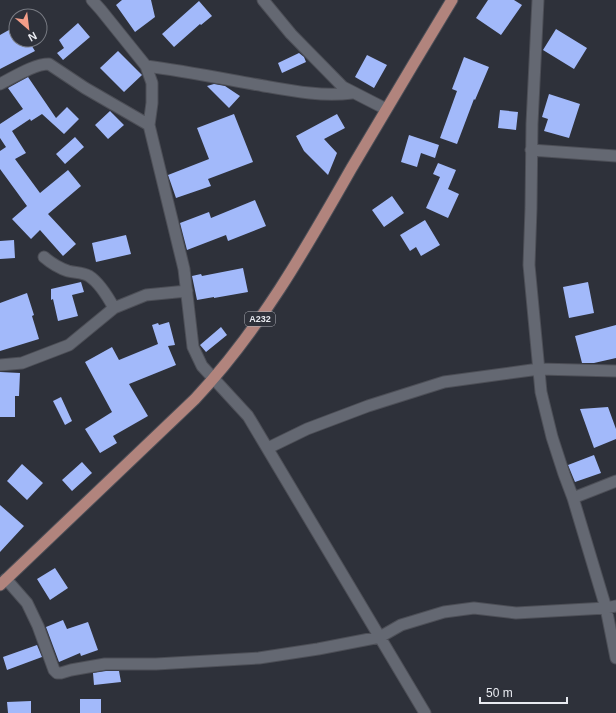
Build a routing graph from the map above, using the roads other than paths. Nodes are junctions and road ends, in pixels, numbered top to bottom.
1 (92, 0) edge
2 (263, 0) edge
3 (452, 0) edge
4 (538, 0) edge
5 (101, 5) edge
6 (146, 66) junction
7 (0, 84) edge
8 (352, 93) junction
9 (386, 109) junction
10 (149, 125) junction
11 (532, 150) junction
12 (616, 156) edge
13 (44, 258) dead end
14 (187, 291) junction
15 (114, 308) junction
16 (0, 365) edge
17 (539, 369) junction
18 (616, 371) edge
19 (214, 379) junction
20 (268, 448) junction
21 (616, 481) edge
22 (573, 498) junction
23 (3, 582) edge
24 (611, 607) edge
25 (380, 637) junction
26 (616, 658) edge
27 (425, 713) edge

1 - 5 street
2 - 8 street
3 - 9 main road, A232
4 - 11 street
5 - 6 street
6 - 8 street
6 - 10 street
7 - 10 street
8 - 9 street
9 - 19 main road, A232
10 - 14 street
11 - 12 street
11 - 17 street
13 - 15 street
14 - 15 street
14 - 19 street
15 - 16 street
17 - 18 street
17 - 20 street
17 - 22 street
19 - 20 street
19 - 23 main road, A232
20 - 25 street
21 - 22 street
22 - 24 street
23 - 25 street
24 - 25 street
24 - 26 street
25 - 27 street

